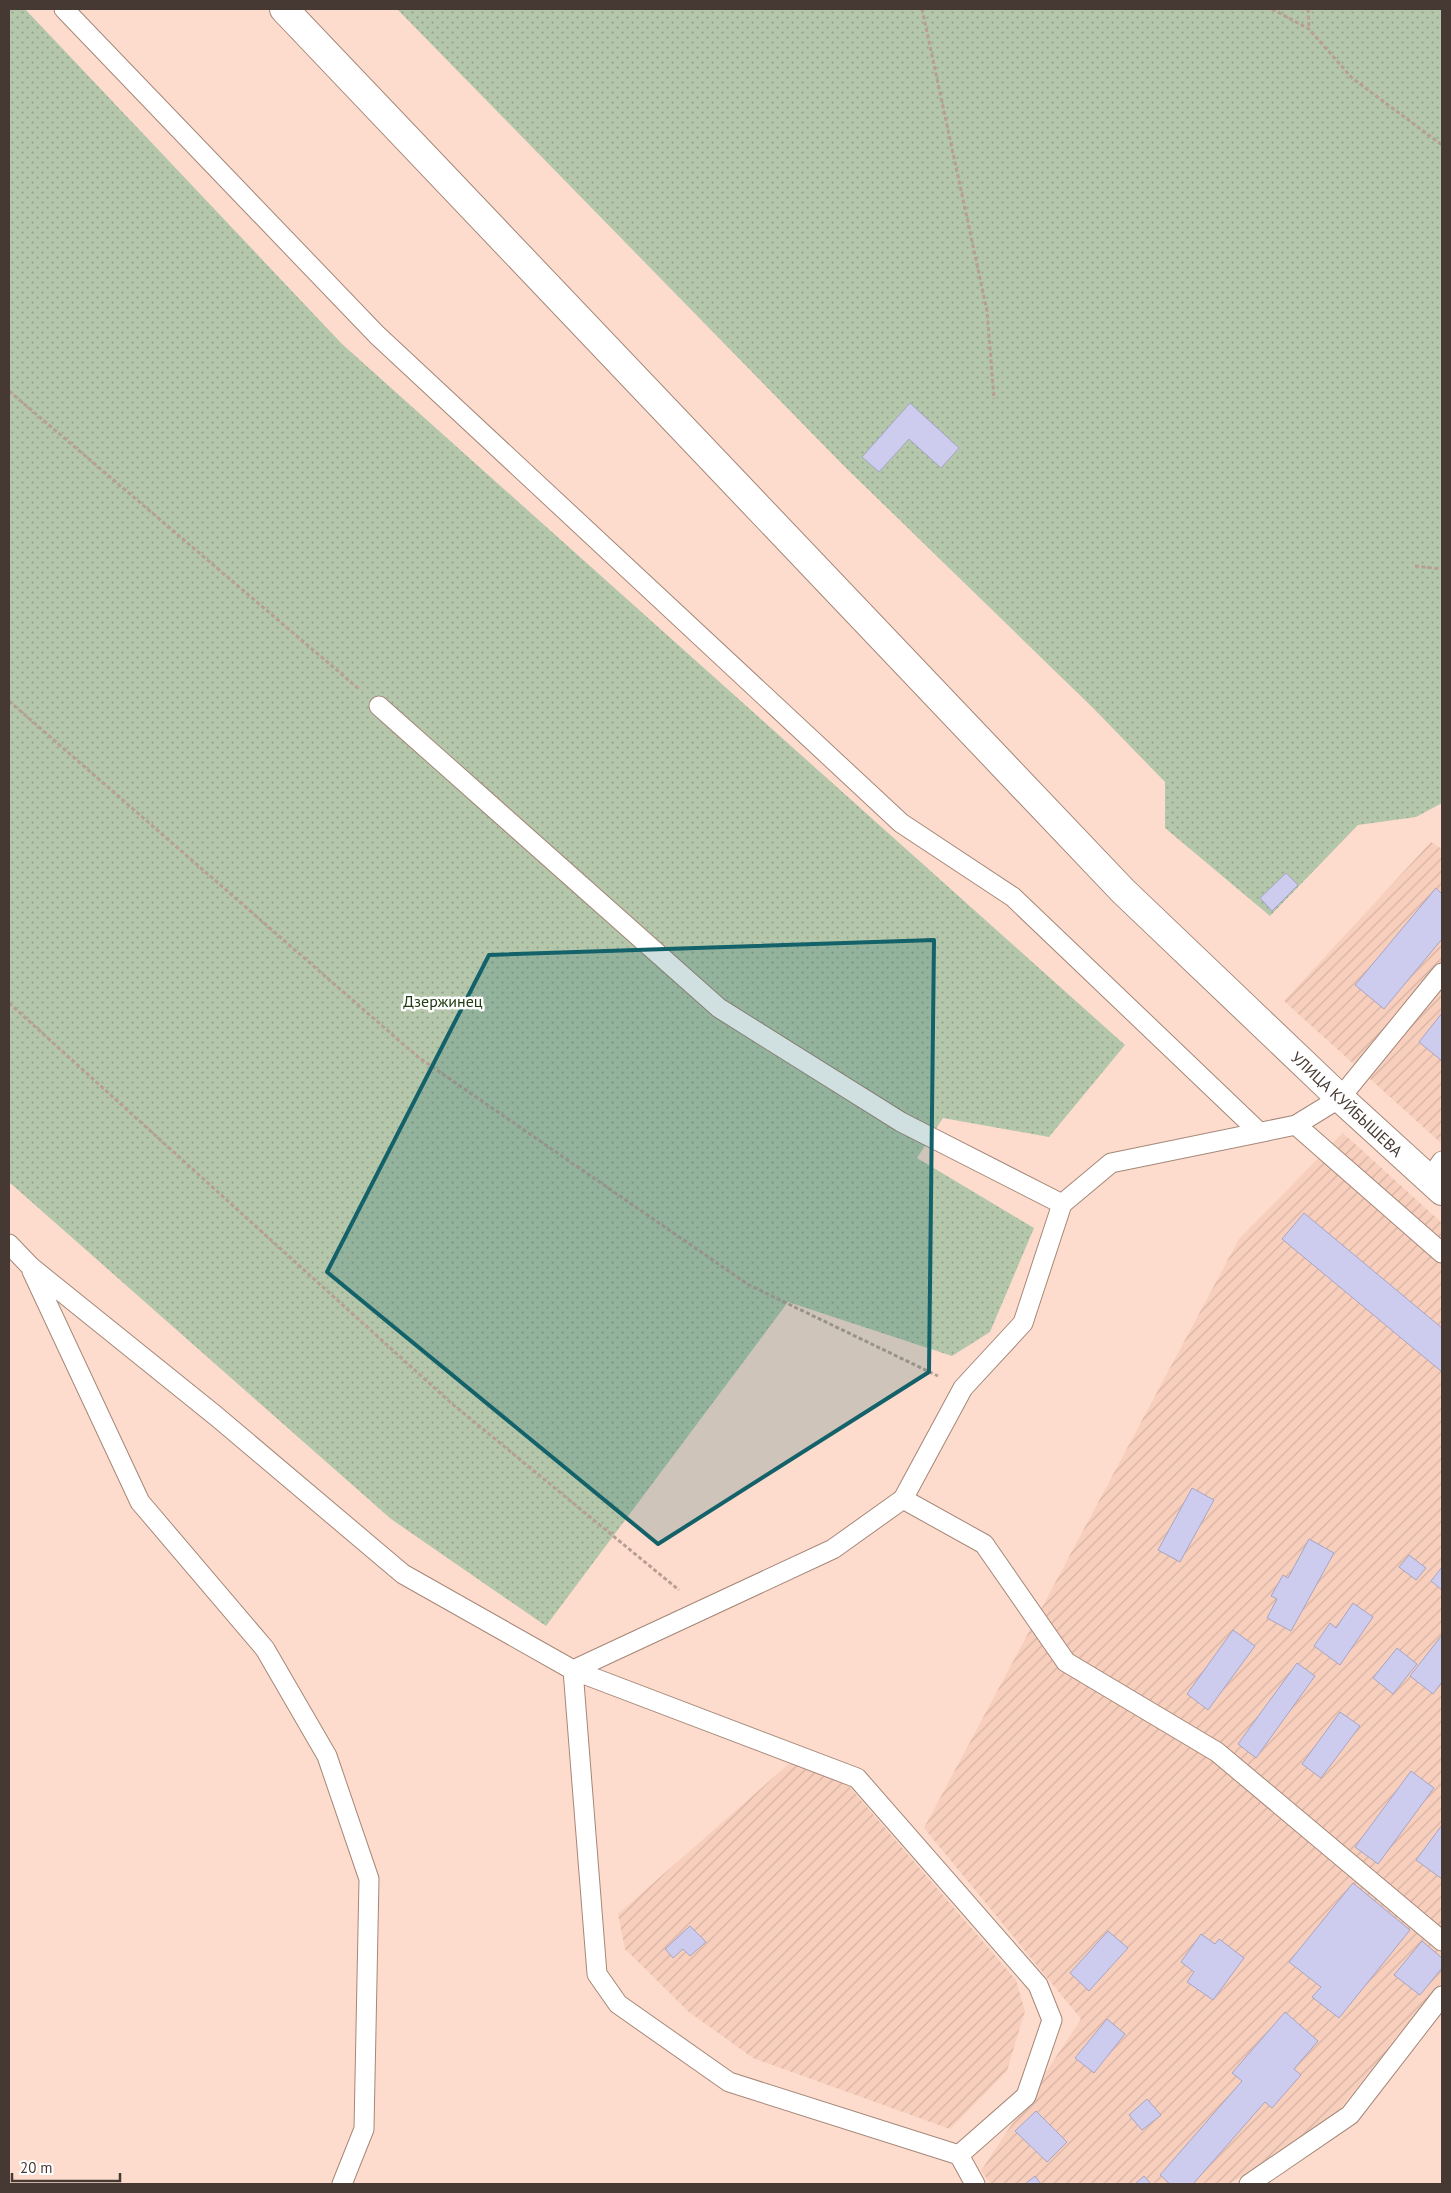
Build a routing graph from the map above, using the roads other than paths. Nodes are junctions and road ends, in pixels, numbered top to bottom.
1 (64, 9) edge
2 (284, 9) edge
3 (379, 706) road end
4 (1442, 973) edge
5 (1340, 1098) junction
6 (1296, 1124) junction
7 (1259, 1132) junction
8 (1438, 1177) edge
9 (1062, 1204) junction
10 (9, 1244) edge
11 (1442, 1254) edge
12 (31, 1267) junction
13 (903, 1498) junction
14 (573, 1670) junction
15 (1442, 1941) edge
16 (1442, 1996) edge
17 (959, 2155) junction
18 (342, 2184) edge
19 (975, 2184) edge
20 (1249, 2184) edge

1 - 7 lane
2 - 5 main road, УЛИЦА КУЙБЫШЕВА
3 - 9 lane
4 - 5 lane
5 - 6 lane
5 - 8 main road, УЛИЦА КУЙБЫШЕВА
6 - 7 lane
6 - 11 lane
7 - 9 lane
9 - 13 lane
10 - 12 lane
12 - 14 lane
12 - 18 lane
13 - 14 lane
13 - 15 lane
14 - 17 lane
14 - 17 lane
16 - 20 lane
17 - 19 lane

